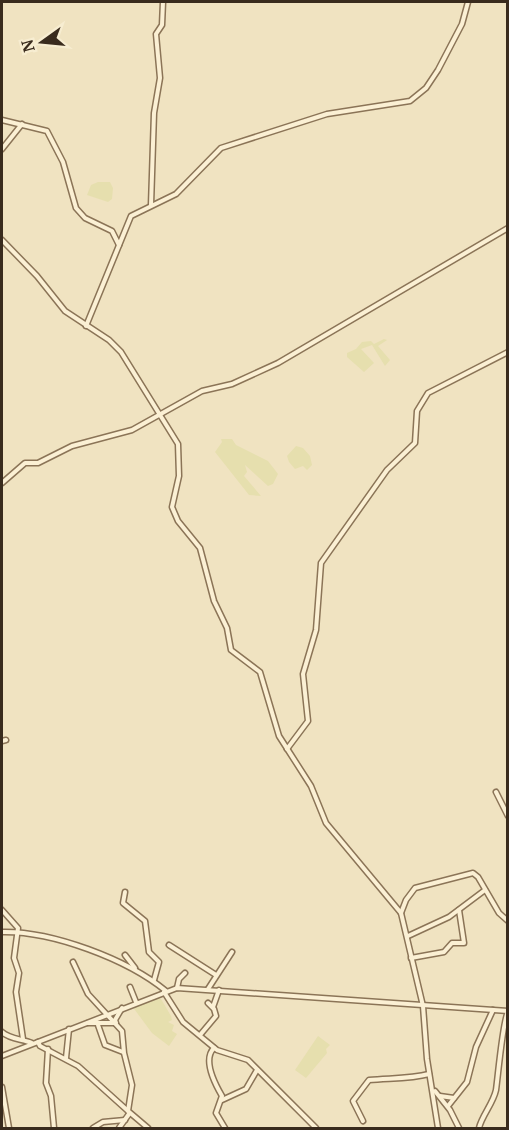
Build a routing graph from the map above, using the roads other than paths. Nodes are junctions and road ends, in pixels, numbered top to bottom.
1 (163, 2) edge
2 (468, 2) edge
3 (2, 120) edge
4 (22, 124) junction
5 (2, 149) edge
6 (151, 206) junction
7 (507, 228) edge
8 (2, 240) edge
9 (119, 246) junction
10 (86, 326) junction
11 (507, 352) edge
12 (159, 414) junction
13 (2, 483) edge
14 (287, 749) junction
15 (496, 792) dead end
16 (507, 816) edge
17 (485, 891) junction
18 (125, 892) dead end
19 (2, 910) edge
20 (459, 910) junction
21 (401, 914) junction
22 (507, 921) edge
23 (2, 932) edge
24 (18, 932) junction
25 (408, 936) junction
26 (169, 945) dead end
27 (232, 952) dead end
28 (125, 955) dead end
29 (411, 958) junction
30 (74, 962) dead end
31 (135, 969) junction
32 (185, 973) dead end
33 (216, 975) junction
34 (154, 980) junction
35 (130, 987) dead end
36 (177, 988) junction
37 (207, 990) junction
38 (219, 990) junction
39 (165, 991) junction
40 (136, 1002) junction
41 (207, 1003) dead end
42 (423, 1006) junction
43 (213, 1007) junction
44 (122, 1008) junction
45 (493, 1010) junction
46 (507, 1011) edge
47 (109, 1014) junction
48 (84, 1023) junction
49 (116, 1023) junction
50 (98, 1024) junction
51 (69, 1029) junction
52 (2, 1032) edge
53 (200, 1035) junction
54 (23, 1039) junction
55 (35, 1042) junction
56 (214, 1048) junction
57 (48, 1049) junction
58 (123, 1052) junction
59 (2, 1056) edge
60 (66, 1058) junction
61 (257, 1070) junction
62 (429, 1074) junction
63 (2, 1087) edge
64 (434, 1090) junction
65 (440, 1096) junction
66 (454, 1098) junction
67 (222, 1100) junction
68 (448, 1106) junction
69 (129, 1113) junction
70 (125, 1120) junction
71 (363, 1121) dead end
72 (9, 1128) edge
73 (54, 1128) edge
74 (93, 1128) edge
75 (119, 1128) edge
76 (148, 1128) edge
77 (225, 1128) edge
78 (316, 1128) edge
79 (438, 1128) edge
80 (459, 1128) edge
81 (479, 1128) edge

1 - 6 street
2 - 6 street
3 - 4 street
4 - 5 street
4 - 9 street
6 - 9 street
7 - 12 street
8 - 10 street
9 - 10 street
10 - 12 street
11 - 14 street
12 - 13 street
12 - 14 street
14 - 21 street
15 - 16 street
17 - 20 street
17 - 21 street
17 - 22 street
18 - 34 street
19 - 24 street
20 - 25 street
20 - 29 street
21 - 25 street
23 - 24 street
24 - 31 street
24 - 54 street
25 - 29 street
26 - 33 street
27 - 33 street
28 - 31 street
29 - 42 street
30 - 47 street
31 - 34 street
32 - 36 street
33 - 37 street
34 - 39 street
35 - 40 street
36 - 37 street
36 - 39 street
37 - 38 street
38 - 42 street
38 - 43 street
39 - 40 street
39 - 53 street
40 - 44 street
41 - 43 street
42 - 45 street
42 - 62 street
43 - 53 street
44 - 47 street
44 - 49 street
45 - 46 street
45 - 66 street
46 - 81 street
47 - 48 street
47 - 49 street
48 - 50 street
48 - 51 street
49 - 50 street
49 - 58 street
50 - 58 street
51 - 55 street
51 - 60 street
52 - 54 street
53 - 56 street
54 - 55 street
55 - 57 street
55 - 59 street
56 - 61 street
56 - 67 street
57 - 60 street
57 - 73 street
58 - 69 street
60 - 69 street
61 - 67 street
61 - 78 street
62 - 64 street
62 - 71 street
63 - 72 street
64 - 65 street
64 - 79 street
65 - 66 street
65 - 68 street
66 - 68 street
67 - 77 street
68 - 80 street
69 - 70 street
69 - 76 street
70 - 74 street
70 - 75 street

